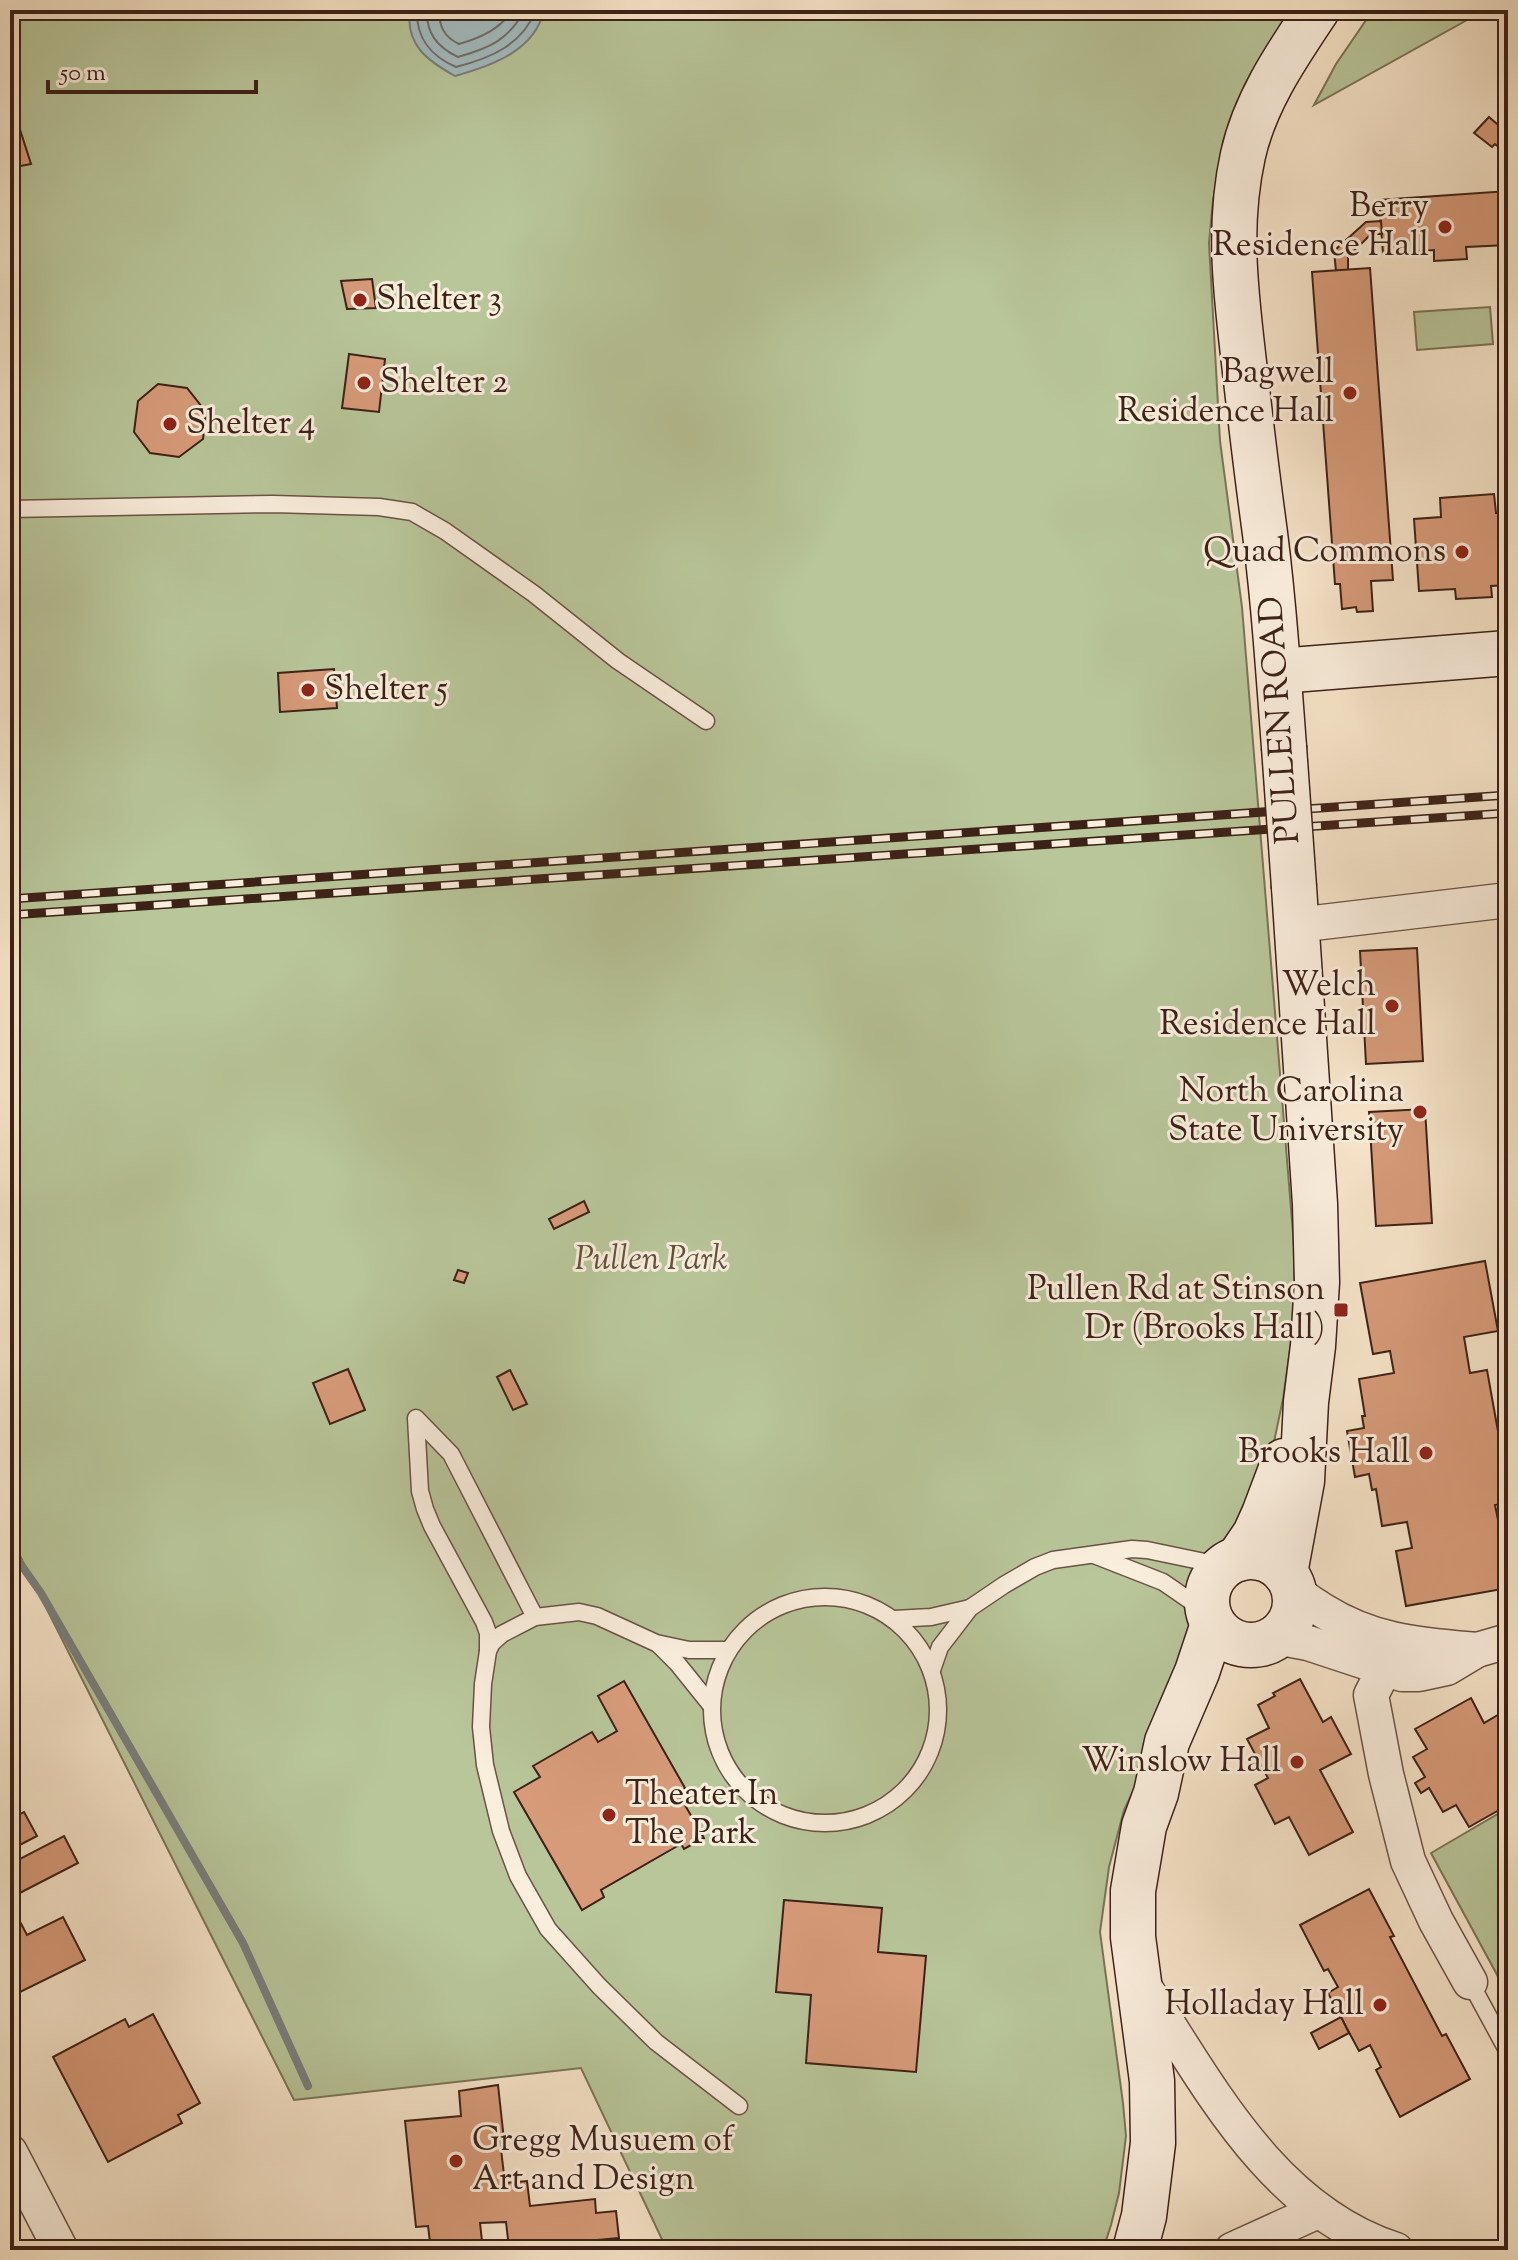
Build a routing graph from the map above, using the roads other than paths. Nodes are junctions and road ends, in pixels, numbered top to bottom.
1 (1317, 10) edge
2 (10, 509) edge
3 (1508, 653) edge
4 (1279, 671) junction
5 (706, 721) dead end
6 (1508, 900) edge
7 (1295, 906) junction
8 (1306, 1402) junction
9 (1092, 1554) junction
10 (1231, 1562) junction
11 (1289, 1580) junction
12 (970, 1608) junction
13 (535, 1617) junction
14 (1210, 1618) junction
15 (894, 1619) junction
16 (1265, 1641) junction
17 (656, 1643) junction
18 (1493, 1646) edge
19 (728, 1650) junction
20 (488, 1651) junction
21 (932, 1670) junction
22 (1384, 1670) junction
23 (710, 1704) junction
24 (1156, 1793) junction
25 (1138, 1976) junction
26 (1470, 1982) joint
27 (1508, 2052) edge
28 (739, 2106) dead end
29 (10, 2152) edge
30 (1318, 2211) junction
31 (61, 2250) edge
32 (1135, 2250) edge
33 (1232, 2250) edge
34 (1396, 2250) edge

1 - 4 main road, PULLEN ROAD
2 - 5 lane
3 - 4 main road
4 - 7 main road, PULLEN ROAD, bridge
6 - 7 street
7 - 8 main road, PULLEN ROAD
8 - 10 main road, PULLEN ROAD
8 - 11 main road, PULLEN ROAD
9 - 10 lane
9 - 12 lane
9 - 14 lane
10 - 11 main road
10 - 14 main road
11 - 16 main road
11 - 18 street
12 - 15 lane
12 - 21 lane
13 - 17 lane
13 - 20 lane
13 - 20 lane
14 - 16 main road
14 - 24 main road
15 - 19 lane
15 - 21 lane
16 - 22 street
16 - 24 main road
17 - 19 lane
17 - 23 lane
18 - 22 street
19 - 23 lane
20 - 28 lane
21 - 23 lane
22 - 26 street
24 - 25 main road
25 - 30 street
25 - 32 main road
26 - 27 lane
29 - 31 street
30 - 33 street
30 - 34 street

